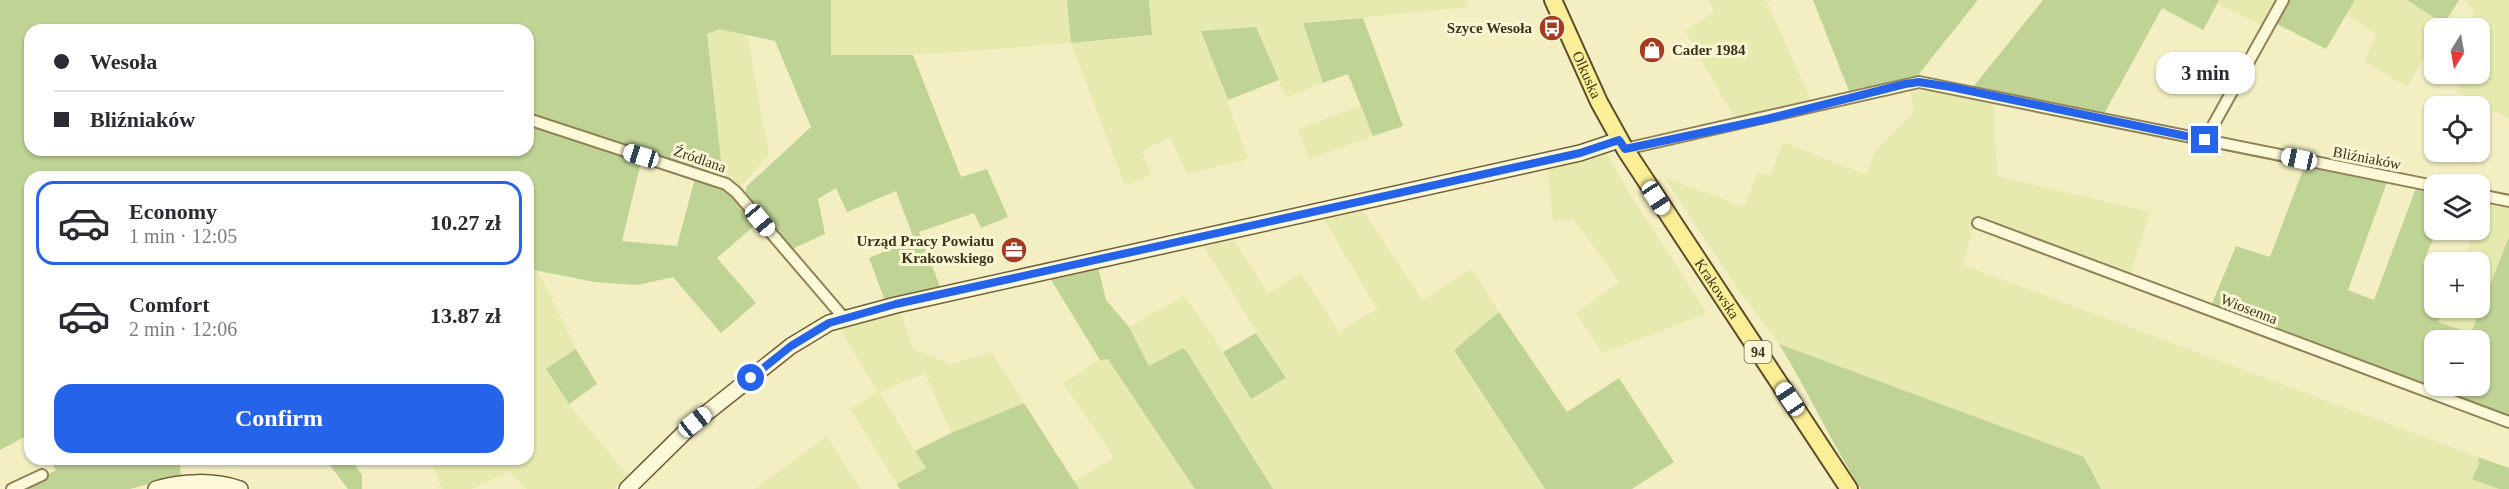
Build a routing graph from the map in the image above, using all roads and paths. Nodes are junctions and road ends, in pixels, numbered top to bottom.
1 (1553, 0) edge
2 (2283, 0) edge
3 (534, 121) edge
4 (2205, 140) junction
5 (1622, 145) junction
6 (2424, 184) edge
7 (2490, 197) edge
8 (2509, 201) edge
9 (1978, 223) dead end
10 (844, 318) junction
11 (2509, 423) edge
12 (42, 475) dead end
13 (12, 489) edge
14 (156, 489) edge
15 (240, 489) edge
16 (627, 489) edge
17 (1849, 489) edge

1 - 5 main road, Olkuska / 94
2 - 4 street
3 - 10 street, Źródlana
4 - 5 street, Bliźniaków
4 - 6 street, Bliźniaków
5 - 10 street
5 - 17 main road, Krakowska / 94
7 - 8 street
9 - 11 street, Wiosenna
10 - 16 street
12 - 13 street
14 - 15 street

